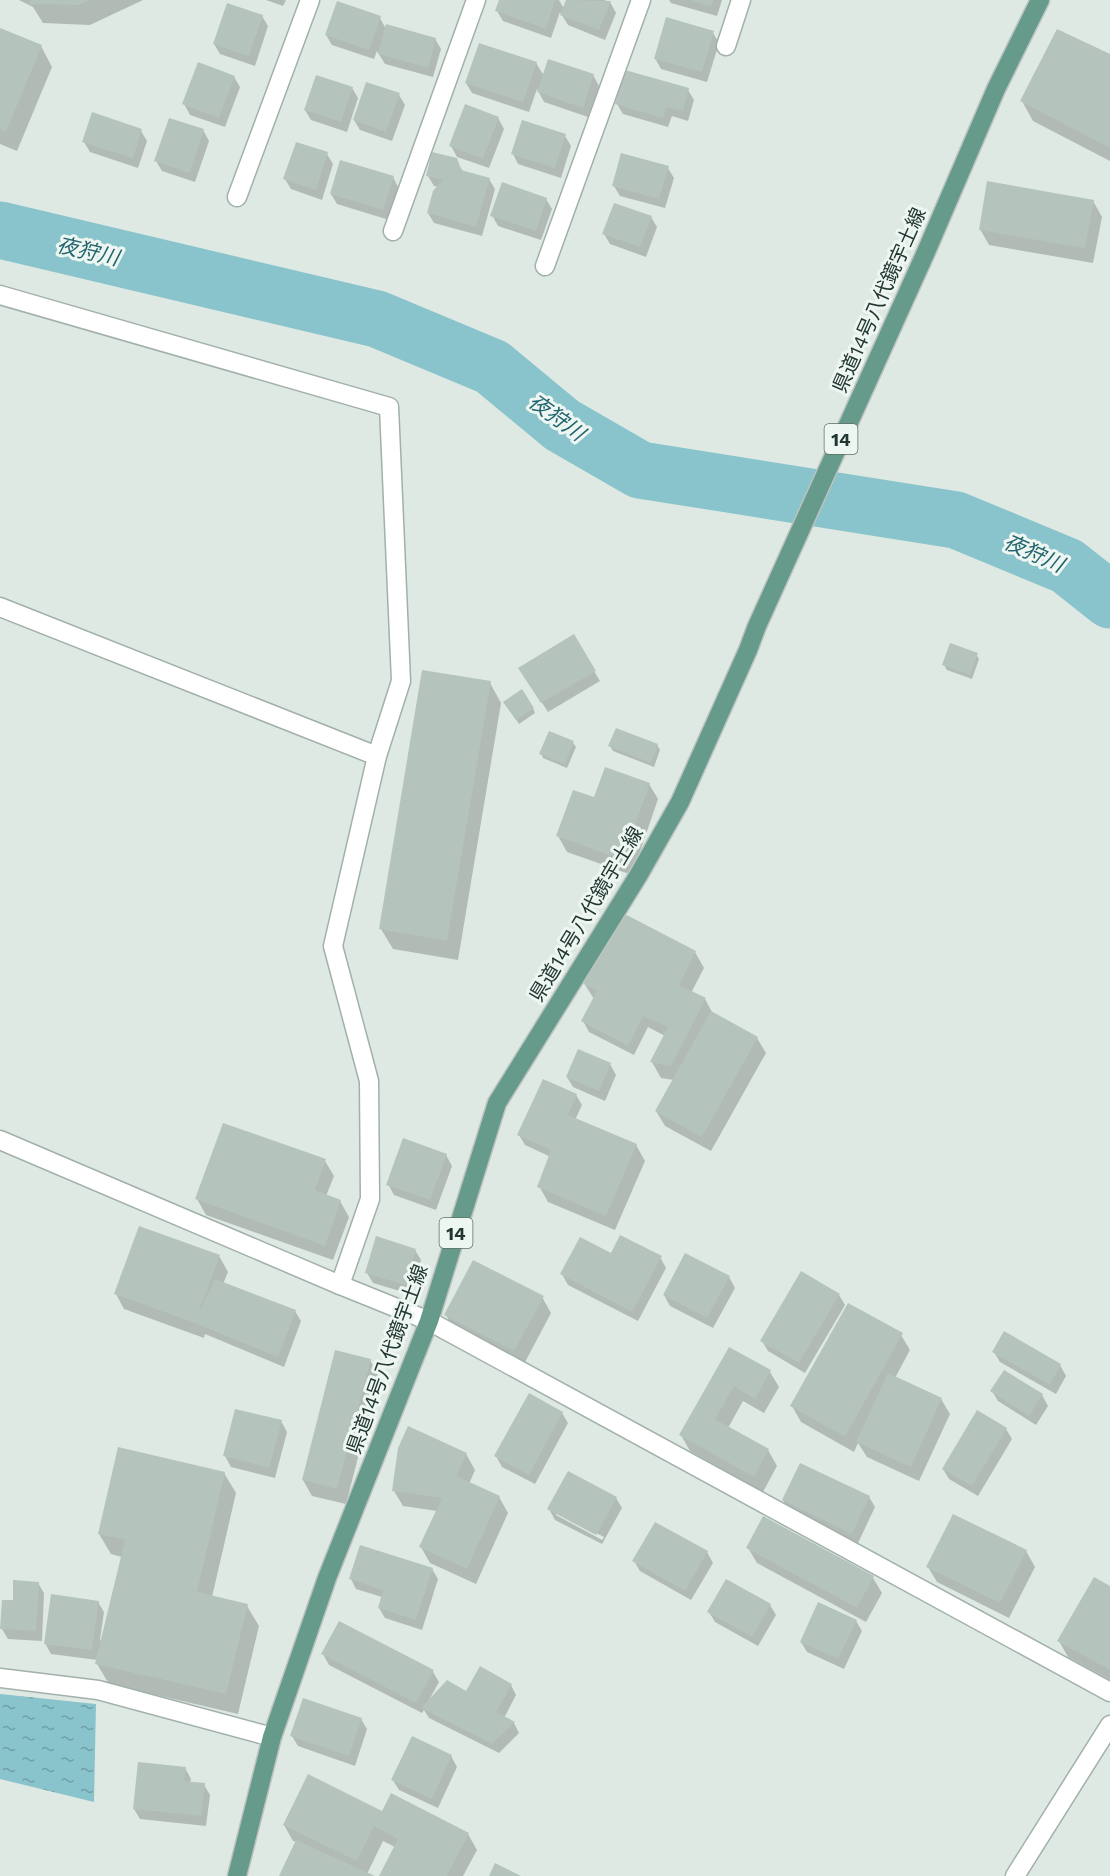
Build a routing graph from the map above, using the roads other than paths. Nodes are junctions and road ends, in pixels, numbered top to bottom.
1 (309, 0) edge
2 (476, 0) edge
3 (640, 0) edge
4 (741, 0) edge
5 (1040, 0) edge
6 (726, 46) dead end
7 (237, 197) dead end
8 (393, 231) dead end
9 (545, 266) dead end
10 (0, 294) edge
11 (0, 607) edge
12 (377, 756) junction
13 (0, 1140) edge
14 (340, 1285) junction
15 (429, 1321) junction
16 (0, 1678) edge
17 (1110, 1692) edge
18 (1110, 1725) edge
19 (272, 1737) junction
20 (237, 1876) edge
21 (1015, 1876) edge

1 - 7 street
2 - 8 street
3 - 9 street
4 - 6 street
5 - 15 main road, 県道14号八代鏡宇土線 / 14
10 - 12 street
11 - 12 street
12 - 14 street
13 - 14 street
14 - 15 street
15 - 17 street
15 - 19 main road, 県道14号八代鏡宇土線 / 14
16 - 19 street
18 - 21 street
19 - 20 main road, 県道14号八代鏡宇土線 / 14

